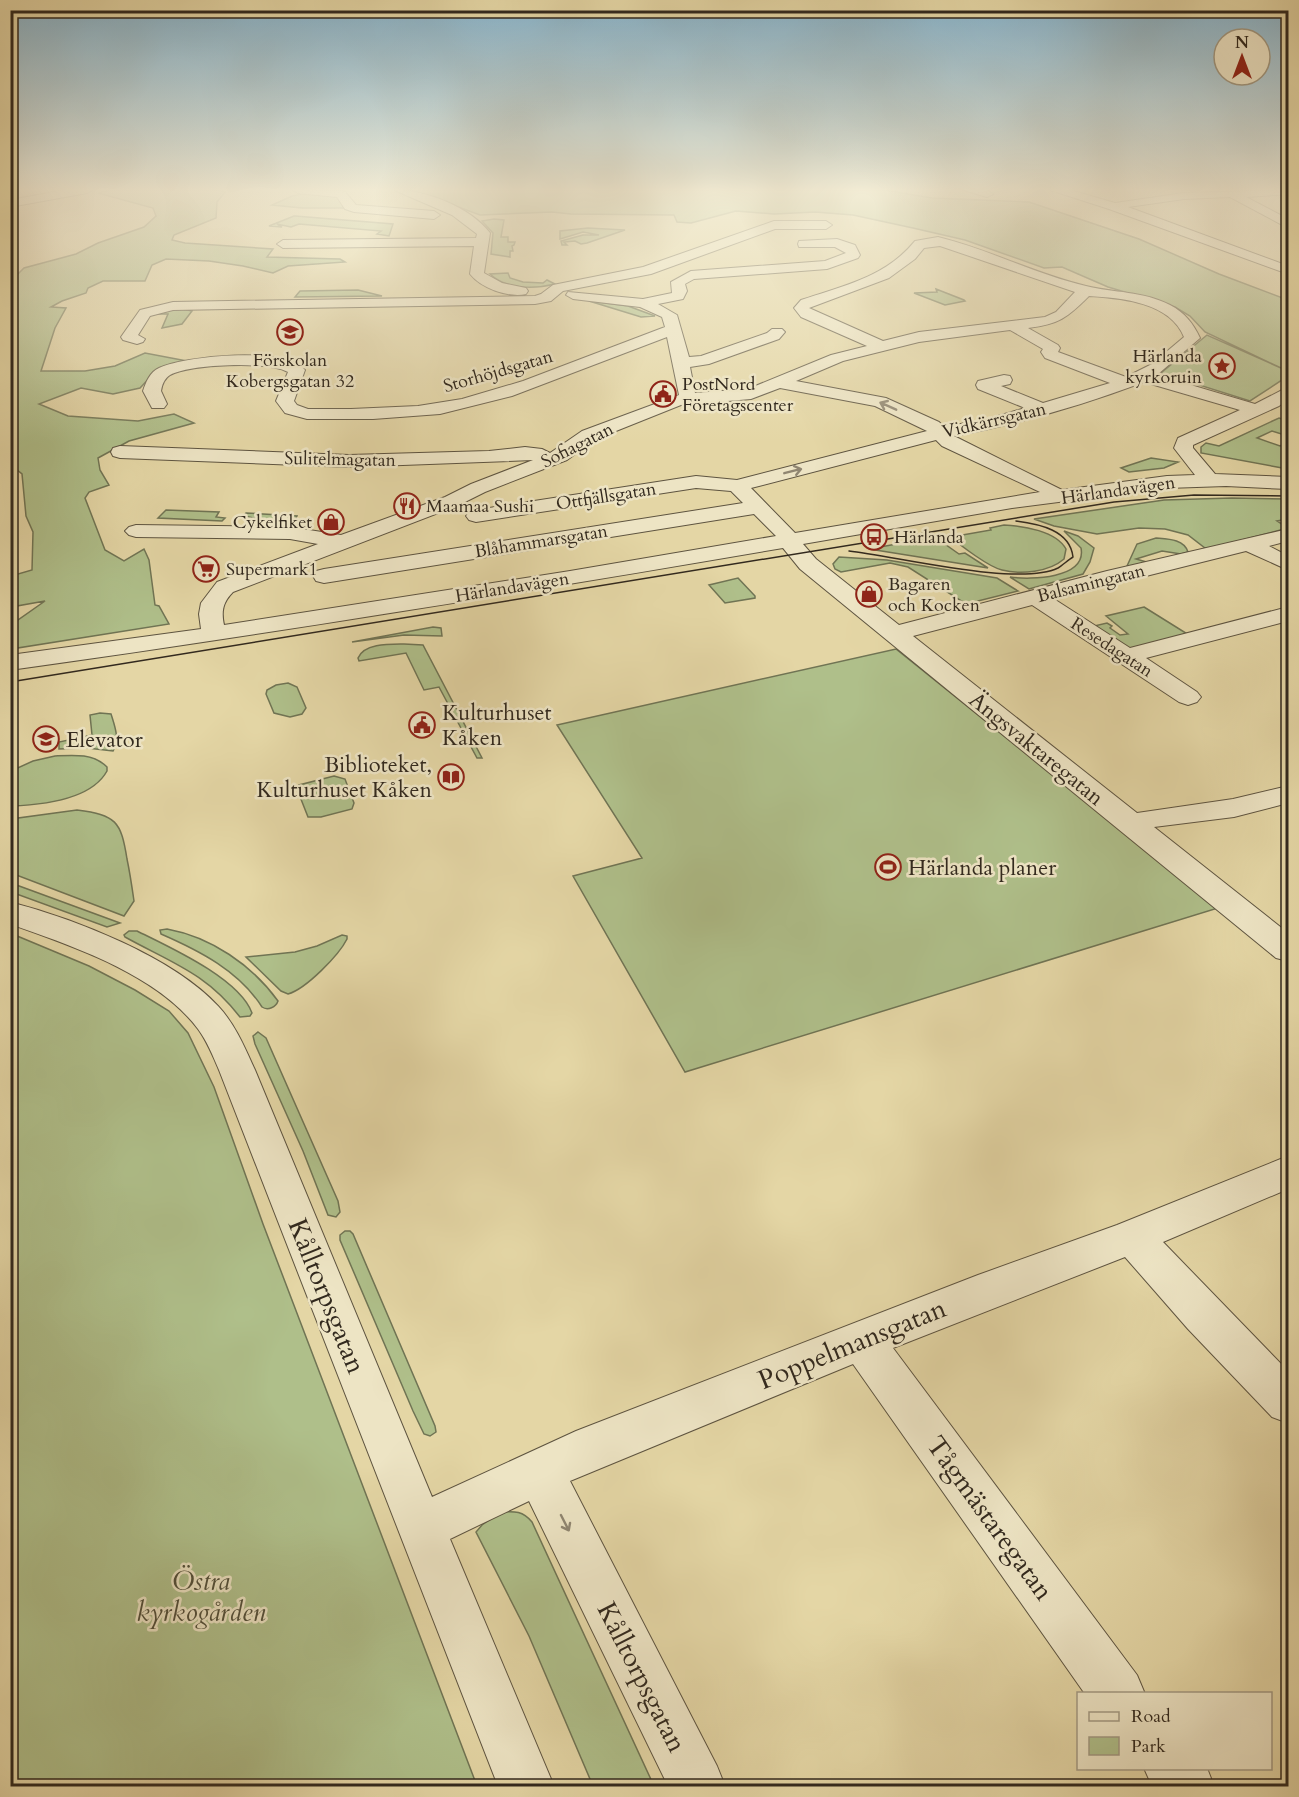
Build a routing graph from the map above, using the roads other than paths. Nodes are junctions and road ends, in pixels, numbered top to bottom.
1 (478, 274) edge
2 (630, 274) edge
3 (707, 274) edge
4 (888, 274) edge
5 (1035, 274) edge
6 (1085, 291) junction
7 (549, 294) junction
8 (643, 303) junction
9 (1013, 326) junction
10 (675, 332) junction
11 (777, 332) dead end
12 (136, 339) dead end
13 (881, 346) junction
14 (681, 363) junction
15 (1135, 379) junction
16 (1004, 380) dead end
17 (779, 383) junction
18 (984, 385) junction
19 (964, 389) dead end
20 (1288, 392) edge
21 (682, 397) junction
22 (158, 404) dead end
23 (1042, 409) junction
24 (1257, 410) junction
25 (940, 433) junction
26 (120, 452) dead end
27 (560, 456) junction
28 (1204, 474) junction
29 (1288, 476) edge
30 (1288, 483) edge
31 (737, 486) junction
32 (1053, 491) junction
33 (1012, 502) junction
34 (758, 507) junction
35 (476, 516) dead end
36 (136, 531) dead end
37 (1288, 536) edge
38 (790, 541) junction
39 (342, 542) junction
40 (1250, 545) junction
41 (1288, 564) edge
42 (324, 576) dead end
43 (1036, 597) junction
44 (1288, 614) edge
45 (214, 634) junction
46 (894, 634) junction
47 (1127, 656) junction
48 (10, 663) edge
49 (1188, 697) dead end
50 (1288, 794) edge
51 (1131, 824) junction
52 (10, 912) edge
53 (1288, 950) edge
54 (1288, 1172) edge
55 (1132, 1237) junction
56 (863, 1342) junction
57 (1288, 1402) edge
58 (539, 1471) junction
59 (420, 1528) junction
60 (1117, 1692) edge
61 (1174, 1770) edge
62 (526, 1786) edge
63 (697, 1786) edge
64 (1186, 1786) edge

1 - 7 street
2 - 7 street
3 - 8 street
4 - 13 street
5 - 6 street
6 - 9 street, Sofiagatan
6 - 15 street, Vidkärrsgatan
7 - 8 street
7 - 12 street
8 - 10 street
9 - 13 street, Sofiagatan
9 - 15 street
10 - 14 street
10 - 22 street, Storhöjdsgatan
11 - 14 street
13 - 17 street, Sofiagatan
14 - 21 street
15 - 23 street, Vidkärrsgatan
15 - 24 street
16 - 18 street
17 - 21 street, Sofiagatan
25 -> 17 street
18 - 19 street
18 - 23 street
20 - 24 street, Härlandavägen
21 - 27 street, Sofiagatan
23 - 25 street, Vidkärrsgatan
24 - 28 street, Härlandavägen
31 -> 25 street, Vidkärrsgatan
25 - 32 street
26 - 27 street, Sulitelmagatan
27 - 39 street, Sofiagatan
28 - 29 street
28 - 30 street
28 - 32 street, Härlandavägen
28 - 33 street, Härlandavägen
31 - 34 street
31 - 35 street, Ottfjällsgatan
32 - 33 street, Härlandavägen
33 - 38 street, Härlandavägen
34 - 38 street
34 - 42 street, Blåhammarsgatan
36 - 39 street
37 - 40 street, Balsamingatan
38 - 45 street, Härlandavägen
38 - 46 street, Ängsvaktaregatan
39 - 45 street, Sofiagatan
40 - 41 street
40 - 43 street, Balsamingatan
43 - 46 street, Balsamingatan
43 - 47 street, Resedagatan
44 - 47 street
45 - 48 street, Härlandavägen
46 - 51 street, Ängsvaktaregatan
47 - 49 street, Resedagatan
50 - 51 street
51 - 53 street, Ängsvaktaregatan
52 - 59 street, Kålltorpsgatan
54 - 55 street, Poppelmansgatan
55 - 56 street, Poppelmansgatan
55 - 57 street
56 - 58 street, Poppelmansgatan
56 - 60 street, Tågmästaregatan
58 - 59 street, Poppelmansgatan
58 -> 63 street, Kålltorpsgatan
59 - 62 street, Kålltorpsgatan
61 - 64 street

